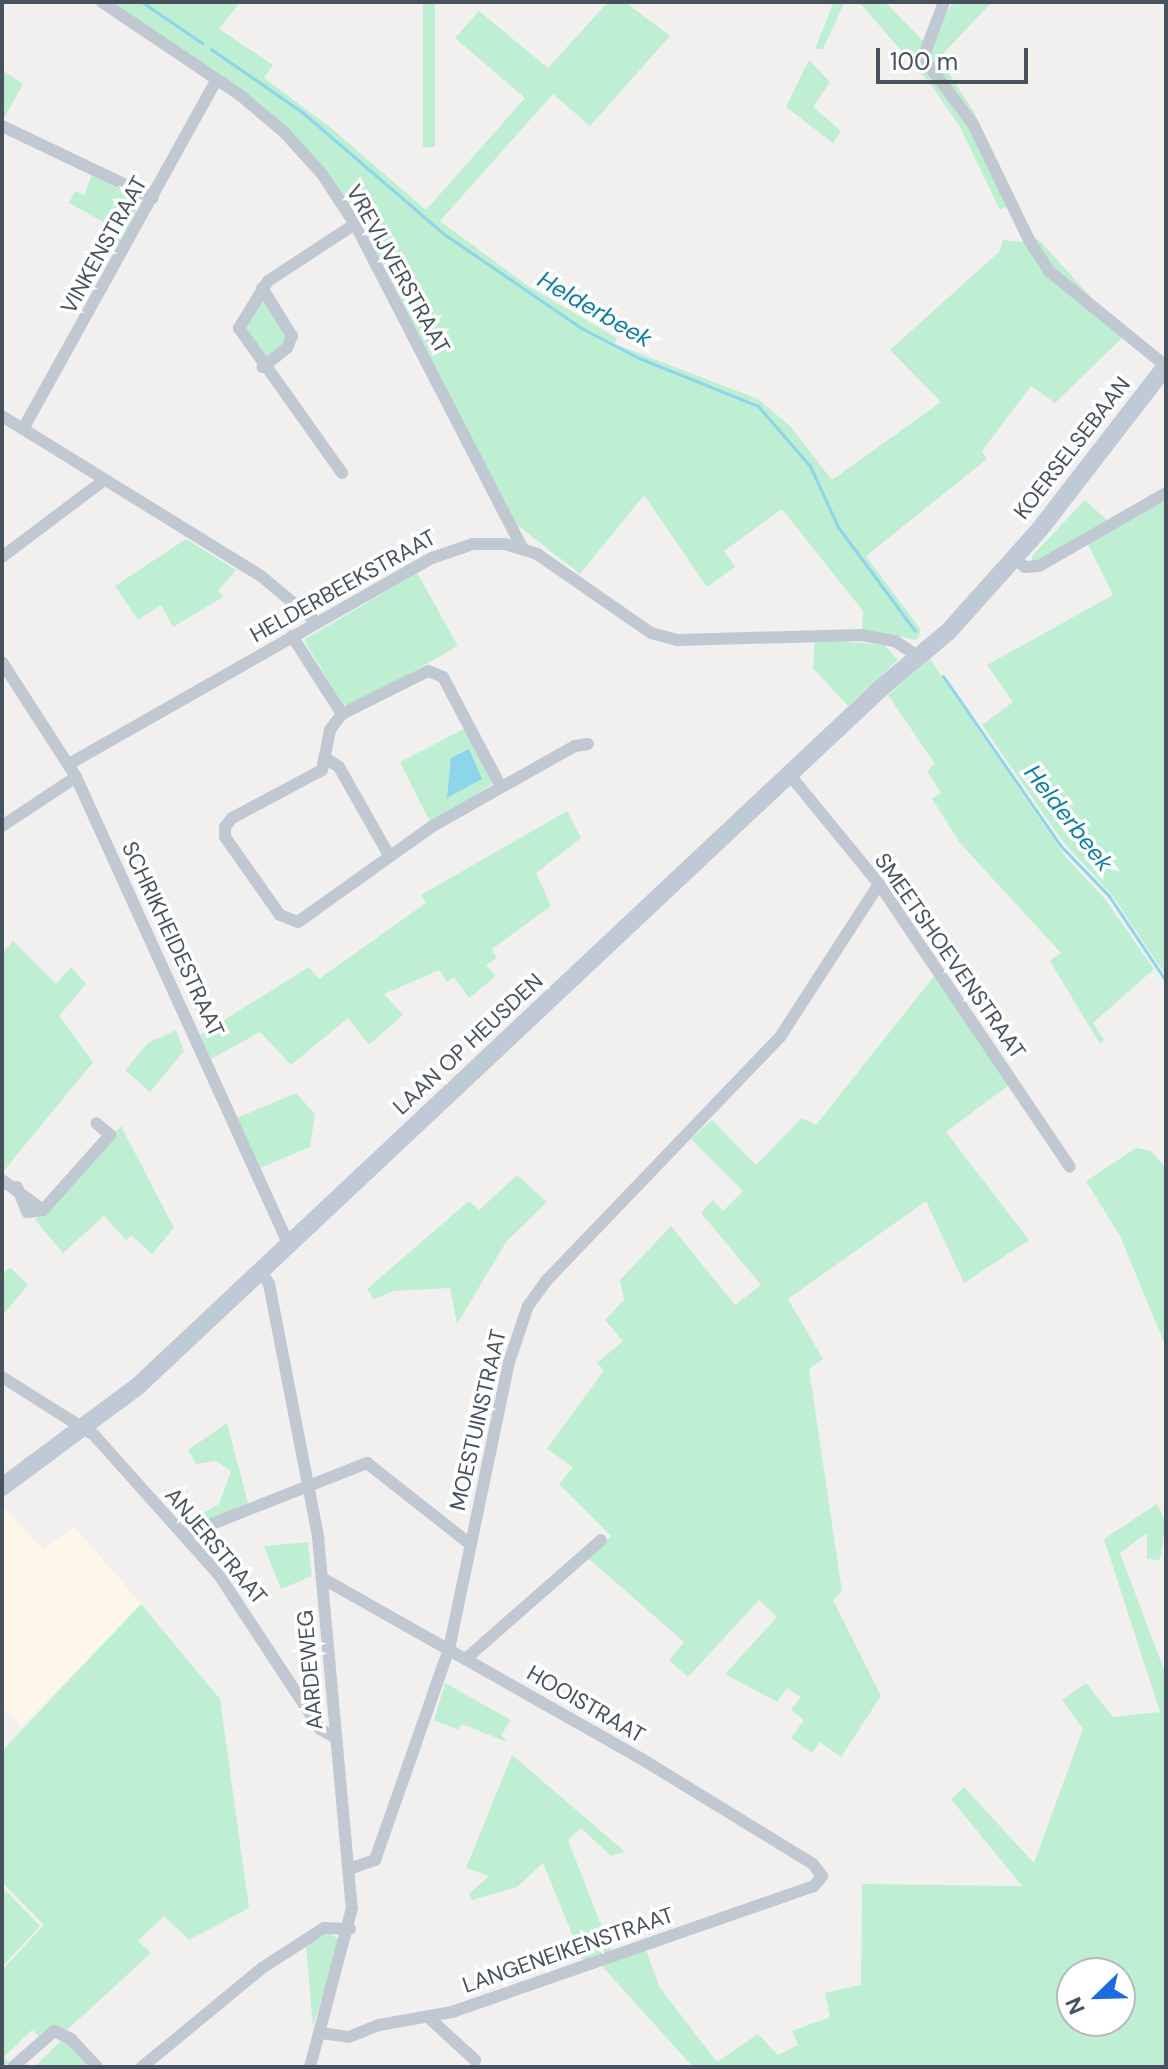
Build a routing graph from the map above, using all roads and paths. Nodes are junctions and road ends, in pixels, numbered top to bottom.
1 (102, 2) edge
2 (944, 2) edge
3 (217, 79) junction
4 (2, 126) edge
5 (153, 198) junction
6 (355, 224) junction
7 (262, 288) junction
8 (1166, 366) edge
9 (263, 367) junction
10 (2, 416) edge
11 (23, 429) junction
12 (342, 473) dead end
13 (103, 481) junction
14 (1166, 493) edge
15 (522, 548) junction
16 (2, 557) edge
17 (1014, 558) junction
18 (316, 622) junction
19 (292, 636) junction
20 (916, 655) junction
21 (2, 662) edge
22 (342, 714) junction
23 (588, 744) dead end
24 (327, 759) junction
25 (69, 764) junction
26 (789, 774) junction
27 (76, 777) junction
28 (501, 787) junction
29 (2, 826) edge
30 (390, 857) junction
31 (879, 884) junction
32 (96, 1123) dead end
33 (1070, 1167) dead end
34 (2, 1180) edge
35 (288, 1243) junction
36 (260, 1270) junction
37 (2, 1377) edge
38 (82, 1428) junction
39 (309, 1482) junction
40 (2, 1487) edge
41 (184, 1535) junction
42 (601, 1540) dead end
43 (470, 1544) junction
44 (322, 1578) junction
45 (449, 1649) junction
46 (468, 1657) junction
47 (336, 1738) junction
48 (349, 1869) junction
49 (822, 1876) joint
50 (350, 1929) junction
51 (428, 2017) junction
52 (321, 2033) junction
53 (475, 2060) dead end
54 (13, 2067) edge
55 (97, 2067) edge
56 (142, 2067) edge
57 (310, 2067) edge

1 - 3 street, VREVIJVERSTRAAT
2 - 8 street, KOERSELSEBAAN
3 - 5 street, VINKENSTRAAT
3 - 6 street, VREVIJVERSTRAAT
4 - 5 street
5 - 11 street, VINKENSTRAAT
6 - 7 street
6 - 15 street, VREVIJVERSTRAAT
7 - 9 street
7 - 9 street
8 - 17 street, KOERSELSEBAAN
9 - 12 street
10 - 11 street
11 - 13 street
13 - 16 street
13 - 18 street
14 - 17 street
15 - 18 street, HELDERBEEKSTRAAT
15 - 20 street, HELDERBEEKSTRAAT
17 - 20 street, KOERSELSEBAAN
18 - 19 street, HELDERBEEKSTRAAT
19 - 22 street
19 - 25 street, HELDERBEEKSTRAAT
20 - 26 street, LAAN OP HEUSDEN
21 - 25 street, SCHRIKHEIDESTRAAT
22 - 24 street
22 - 28 street
23 - 28 street
24 - 30 street
24 - 30 street
25 - 27 street, SCHRIKHEIDESTRAAT
26 - 31 street, SMEETSHOEVENSTRAAT
26 - 35 street, LAAN OP HEUSDEN
27 - 29 street
27 - 35 street, SCHRIKHEIDESTRAAT
28 - 30 street
31 - 33 street, SMEETSHOEVENSTRAAT
31 - 43 street, MOESTUINSTRAAT
32 - 34 street
35 - 36 street, LAAN OP HEUSDEN
36 - 38 street, LAAN OP HEUSDEN
36 - 39 street, AARDEWEG
37 - 38 street, ANJERSTRAAT
38 - 40 street, LAAN OP HEUSDEN
38 - 41 street, ANJERSTRAAT
39 - 41 street
39 - 43 street
39 - 44 street, AARDEWEG
41 - 47 street, ANJERSTRAAT
42 - 46 street
43 - 45 street, MOESTUINSTRAAT
44 - 45 street, HOOISTRAAT
44 - 47 street, AARDEWEG
45 - 46 street, HOOISTRAAT
45 - 48 street, MOESTUINSTRAAT
46 - 49 street, HOOISTRAAT
47 - 48 street, AARDEWEG
48 - 50 street, AARDEWEG
49 - 51 street, LANGENEIKENSTRAAT
50 - 52 street, AARDEWEG
50 - 56 street
51 - 52 street, LANGENEIKENSTRAAT
51 - 53 street
52 - 57 street, AARDEWEG
54 - 55 street

